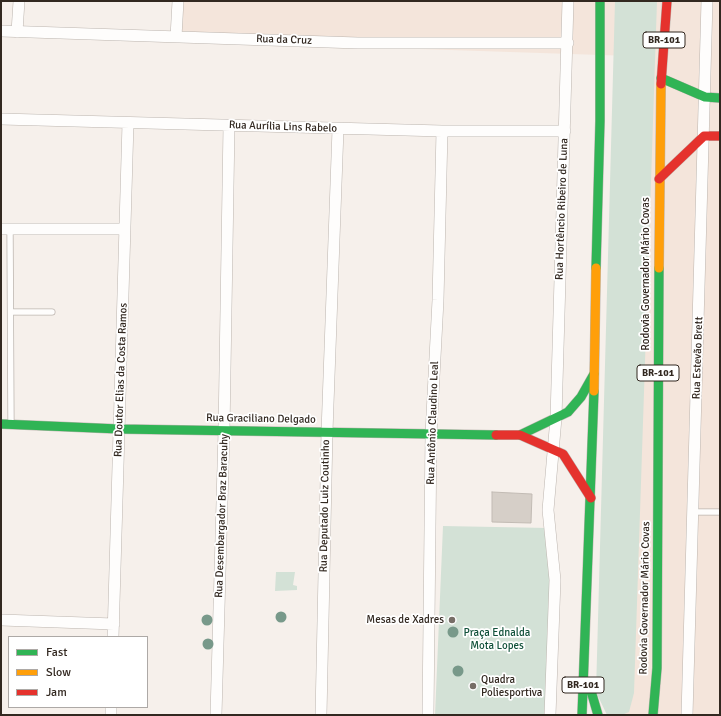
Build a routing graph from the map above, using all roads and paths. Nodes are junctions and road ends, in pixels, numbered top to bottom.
1 (19, 1) edge
2 (178, 1) edge
3 (568, 1) edge
4 (600, 1) edge
5 (667, 1) edge
6 (707, 1) edge
7 (1, 31) edge
8 (17, 32) junction
9 (176, 37) junction
10 (568, 43) junction
11 (661, 78) junction
12 (704, 97) junction
13 (720, 98) edge
14 (1, 118) edge
15 (128, 123) junction
16 (229, 126) junction
17 (338, 129) junction
18 (442, 131) junction
19 (565, 131) junction
20 (704, 136) junction
21 (720, 136) edge
22 (659, 178) junction
23 (6, 229) edge
24 (125, 229) junction
25 (11, 312) junction
26 (52, 312) dead end
27 (594, 374) junction
28 (556, 418) junction
29 (1, 424) edge
30 (11, 424) junction
31 (119, 429) junction
32 (224, 431) junction
33 (327, 432) junction
34 (430, 434) junction
35 (520, 435) junction
36 (553, 449) junction
37 (591, 498) junction
38 (693, 512) junction
39 (720, 512) edge
40 (1, 620) edge
41 (114, 624) junction
42 (113, 636) edge
43 (584, 654) junction
44 (657, 668) junction
45 (644, 702) dead end
46 (216, 715) edge
47 (321, 715) edge
48 (428, 715) edge
49 (550, 715) edge
50 (582, 715) edge
51 (598, 715) edge
52 (653, 715) edge
53 (687, 715) edge

1 - 8 street
2 - 9 street
3 - 10 street, Rua Hortêncio Ribeiro de Luna
4 - 27 main road, BR-101
5 - 11 main road, Rodovia Governador Mário Covas / BR-101
6 - 12 street, Rua Estevão Brett
7 - 8 street, Rua da Cruz
8 - 9 street, Rua da Cruz
9 - 10 street, Rua da Cruz
10 - 19 street, Rua Hortêncio Ribeiro de Luna
11 - 12 main road
11 - 22 main road, Rodovia Governador Mário Covas / BR-101
12 - 13 main road
12 - 20 street, Rua Estevão Brett
14 - 15 street, Rua Aurília Lins Rabelo
15 - 16 street, Rua Aurília Lins Rabelo
15 - 24 street, Rua Doutor Elias da Costa Ramos
16 - 17 street, Rua Aurília Lins Rabelo
16 - 32 street, Rua Desembargador Braz Baracuhy
17 - 18 street, Rua Aurília Lins Rabelo
17 - 33 street, Rua Deputado Luiz Coutinho
18 - 19 street, Rua Aurília Lins Rabelo
18 - 34 street, Rua Antônio Claudino Leal
19 - 28 street, Rua Hortêncio Ribeiro de Luna
20 - 21 main road
20 - 22 main road
20 - 38 street, Rua Estevão Brett
22 - 44 main road, Rodovia Governador Mário Covas / BR-101
23 - 24 street
23 - 25 lane
24 - 31 street, Rua Doutor Elias da Costa Ramos
25 - 26 lane
25 - 30 lane
27 - 28 main road, Rua Graciliano Delgado
27 - 37 main road, BR-101
28 - 35 main road, Rua Graciliano Delgado
28 - 36 street, Rua Hortêncio Ribeiro de Luna
29 - 30 main road, Rua Graciliano Delgado
30 - 31 main road, Rua Graciliano Delgado
31 - 32 main road, Rua Graciliano Delgado
31 - 41 street, Rua Doutor Elias da Costa Ramos
32 - 33 main road, Rua Graciliano Delgado
32 - 46 street, Rua Desembargador Braz Baracuhy
33 - 34 main road, Rua Graciliano Delgado
33 - 47 street, Rua Deputado Luiz Coutinho
34 - 35 main road, Rua Graciliano Delgado
34 - 48 street, Rua Antônio Claudino Leal
35 - 36 main road, Rua Graciliano Delgado
36 - 37 main road, Rua Graciliano Delgado
36 - 49 street, Rua Hortêncio Ribeiro de Luna
37 - 43 main road, BR-101
38 - 39 lane
38 - 53 street, Rua Estevão Brett
40 - 41 street
41 - 42 street, Rua Doutor Elias da Costa Ramos
43 - 50 main road, BR-101
43 - 51 main road
44 - 45 main road
44 - 52 main road, Rodovia Governador Mário Covas / BR-101

